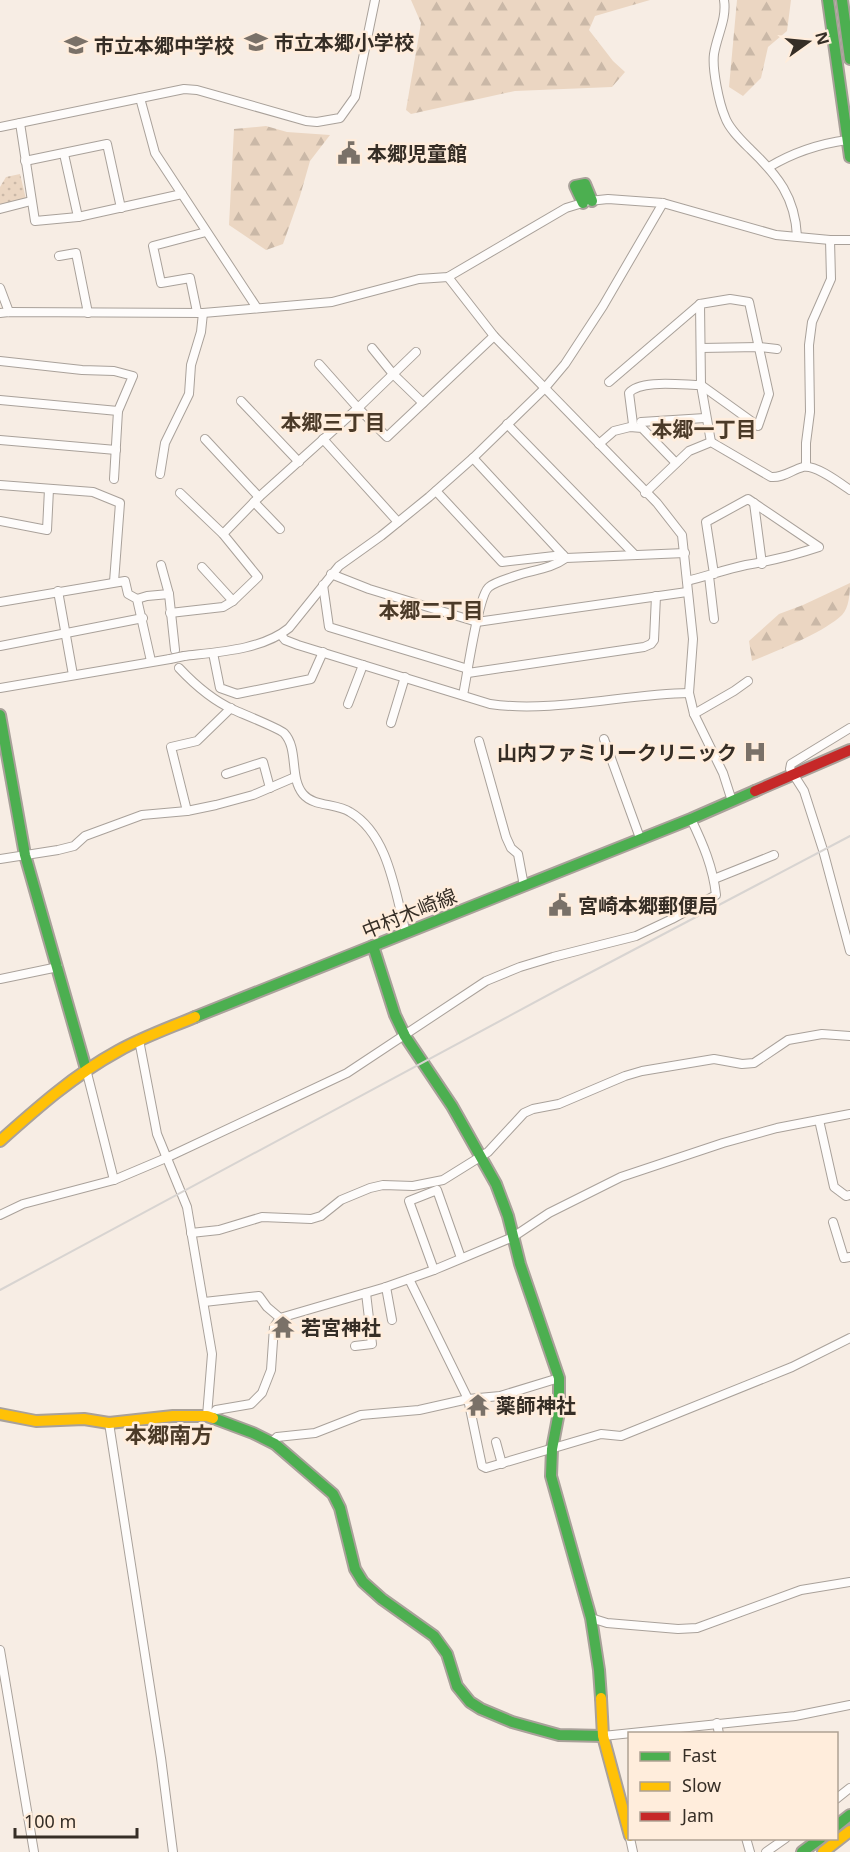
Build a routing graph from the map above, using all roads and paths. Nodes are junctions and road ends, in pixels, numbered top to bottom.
1 (375, 0) edge
2 (724, 0) edge
3 (828, 0) edge
4 (842, 0) edge
5 (850, 58) edge
6 (140, 98) junction
7 (20, 123) junction
8 (0, 127) edge
9 (848, 140) junction
10 (64, 154) junction
11 (850, 157) edge
12 (25, 161) junction
13 (769, 167) junction
14 (182, 195) junction
15 (31, 201) junction
16 (663, 203) junction
17 (121, 208) junction
18 (0, 209) edge
19 (78, 217) junction
20 (206, 232) junction
21 (797, 236) junction
22 (830, 240) junction
23 (850, 240) edge
24 (59, 255) dead end
25 (448, 277) junction
26 (0, 288) edge
27 (700, 304) junction
28 (258, 309) junction
29 (9, 312) junction
30 (200, 312) junction
31 (0, 313) edge
32 (88, 313) junction
33 (811, 331) junction
34 (494, 336) junction
35 (803, 337) dead end
36 (759, 347) junction
37 (372, 348) dead end
38 (701, 348) junction
39 (777, 349) dead end
40 (416, 351) dead end
41 (0, 361) edge
42 (319, 364) dead end
43 (393, 374) junction
44 (609, 382) dead end
45 (701, 385) junction
46 (544, 389) junction
47 (0, 400) edge
48 (241, 401) dead end
49 (423, 403) junction
50 (358, 408) junction
51 (118, 411) junction
52 (705, 417) junction
53 (507, 424) junction
54 (205, 439) dead end
55 (323, 439) junction
56 (0, 440) edge
57 (711, 442) junction
58 (599, 444) junction
59 (116, 450) junction
60 (473, 458) junction
61 (299, 462) junction
62 (676, 463) junction
63 (806, 466) junction
64 (160, 474) dead end
65 (114, 479) dead end
66 (0, 485) edge
67 (50, 489) junction
68 (850, 490) edge
69 (436, 491) junction
70 (180, 493) dead end
71 (645, 493) junction
72 (256, 500) junction
73 (754, 503) junction
74 (0, 521) edge
75 (398, 522) junction
76 (280, 529) dead end
77 (223, 534) junction
78 (685, 553) junction
79 (634, 554) junction
80 (565, 556) junction
81 (161, 564) dead end
82 (762, 564) junction
83 (202, 567) dead end
84 (331, 574) junction
85 (711, 575) junction
86 (687, 580) junction
87 (114, 582) junction
88 (323, 585) junction
89 (58, 591) junction
90 (687, 592) junction
91 (169, 594) junction
92 (656, 596) junction
93 (137, 599) junction
94 (233, 601) junction
95 (0, 602) edge
96 (170, 613) junction
97 (143, 618) junction
98 (714, 619) dead end
99 (477, 622) junction
100 (66, 633) junction
101 (281, 635) junction
102 (0, 646) edge
103 (175, 650) dead end
104 (213, 652) junction
105 (323, 652) junction
106 (151, 661) junction
107 (363, 665) junction
108 (179, 668) dead end
109 (468, 671) junction
110 (73, 675) junction
111 (405, 677) junction
112 (748, 681) dead end
113 (0, 688) edge
114 (689, 693) junction
115 (463, 695) junction
116 (348, 704) dead end
117 (231, 708) junction
118 (694, 714) junction
119 (0, 715) edge
120 (391, 723) dead end
121 (850, 728) edge
122 (604, 739) dead end
123 (479, 741) dead end
124 (850, 750) edge
125 (226, 774) dead end
126 (794, 775) junction
127 (295, 777) junction
128 (270, 788) junction
129 (732, 801) junction
130 (187, 811) junction
131 (691, 819) junction
132 (640, 838) junction
133 (25, 855) junction
134 (774, 855) dead end
135 (0, 859) edge
136 (714, 879) junction
137 (524, 886) junction
138 (406, 933) junction
139 (373, 946) junction
140 (850, 951) edge
141 (58, 968) junction
142 (0, 979) edge
143 (405, 1036) junction
144 (850, 1036) edge
145 (140, 1040) junction
146 (86, 1069) junction
147 (850, 1114) edge
148 (819, 1120) junction
149 (0, 1141) edge
150 (482, 1157) junction
151 (166, 1158) junction
152 (114, 1180) junction
153 (435, 1186) junction
154 (850, 1196) edge
155 (0, 1215) edge
156 (833, 1222) dead end
157 (191, 1233) junction
158 (513, 1237) junction
159 (850, 1257) edge
160 (461, 1258) junction
161 (434, 1270) junction
162 (410, 1279) junction
163 (386, 1287) junction
164 (366, 1293) junction
165 (204, 1302) junction
166 (280, 1318) junction
167 (392, 1320) dead end
168 (850, 1338) edge
169 (355, 1346) dead end
170 (559, 1378) junction
171 (468, 1399) junction
172 (0, 1414) edge
173 (209, 1416) junction
174 (109, 1423) junction
175 (272, 1442) junction
176 (496, 1442) dead end
177 (552, 1449) junction
178 (502, 1464) junction
179 (850, 1582) edge
180 (591, 1618) junction
181 (0, 1650) edge
182 (850, 1706) edge
183 (717, 1723) junction
184 (643, 1732) edge
185 (719, 1732) edge
186 (628, 1734) edge
187 (603, 1736) junction
188 (850, 1788) edge
189 (838, 1798) edge
190 (850, 1815) edge
191 (838, 1825) edge
192 (628, 1829) edge
193 (850, 1831) edge
194 (784, 1840) edge
195 (820, 1840) edge
196 (34, 1852) edge
197 (173, 1852) edge
198 (766, 1852) edge
199 (802, 1852) edge
200 (823, 1852) edge

1 - 6 street
2 - 13 street
3 - 9 main road
4 - 5 main road
6 - 7 street
6 - 14 street
7 - 8 street
7 - 12 street
9 - 11 main road
9 - 13 street
10 - 12 street
10 - 17 street
10 - 19 street
12 - 15 street
13 - 21 street
14 - 17 street
14 - 20 street
15 - 18 street
15 - 19 street
16 - 21 street
16 - 25 street
16 - 46 street
17 - 19 street
20 - 28 street
20 - 30 street
21 - 22 street
22 - 23 street
22 - 33 street
24 - 32 street
25 - 28 street
25 - 34 street
26 - 29 street
27 - 36 street
27 - 38 street
27 - 44 street
28 - 30 street
29 - 31 street
29 - 32 street
30 - 32 street
30 - 64 street
33 - 35 street
33 - 63 street
34 - 46 street
34 - 49 street
36 - 38 street
36 - 39 street
36 - 45 street
37 - 43 street
38 - 45 street
40 - 43 street
41 - 51 street
42 - 50 street
43 - 49 street
43 - 50 street
45 - 52 street
45 - 52 street
46 - 53 street
46 - 58 street
47 - 51 street
48 - 61 street
49 - 50 street
50 - 55 street
51 - 59 street
52 - 57 street
53 - 60 street
53 - 79 street
54 - 72 street
55 - 61 street
55 - 75 street
56 - 59 street
57 - 62 street
57 - 63 street
58 - 62 street
58 - 71 street
59 - 65 street
60 - 69 street
60 - 80 street
61 - 72 street
62 - 71 street
63 - 68 street
66 - 67 street
67 - 74 street
67 - 87 street
69 - 75 street
69 - 80 street
70 - 77 street
71 - 78 street
72 - 76 street
72 - 77 street
73 - 82 street
73 - 82 street
73 - 85 street
75 - 84 street
77 - 94 street
78 - 79 street
78 - 86 street
79 - 80 street
80 - 99 street
81 - 91 street
82 - 85 street
83 - 94 street
84 - 88 street
84 - 99 street
85 - 86 street
85 - 98 street
86 - 90 street
87 - 89 street
87 - 93 street
88 - 101 street
88 - 109 street
89 - 95 street
89 - 100 street
90 - 92 street
90 - 114 street
91 - 93 street
91 - 96 street
92 - 99 street
92 - 109 street
93 - 97 street
94 - 96 street
96 - 103 street
97 - 100 street
97 - 106 street
99 - 109 street
100 - 102 street
100 - 110 street
101 - 104 street
101 - 105 street
104 - 105 street
104 - 106 street, bridge
105 - 107 street
106 - 110 street
107 - 111 street
107 - 116 street
108 - 117 street
109 - 115 street
110 - 113 street
111 - 115 street
111 - 120 street
112 - 118 street
114 - 115 street
114 - 118 street
117 - 127 street
117 - 130 street
118 - 129 street
119 - 133 main road
121 - 126 street
122 - 132 street
123 - 137 street
124 - 126 main road, 中村木崎線
125 - 128 street
126 - 129 main road, 中村木崎線
126 - 140 street
127 - 128 street
127 - 138 street
128 - 130 street
129 - 131 main road, 中村木崎線
130 - 133 street
131 - 132 main road, 中村木崎線
131 - 136 street
132 - 137 main road, 中村木崎線
133 - 135 street
133 - 141 main road
134 - 136 street
136 - 143 street
137 - 138 main road, 中村木崎線
138 - 139 main road, 中村木崎線
139 - 143 main road
139 - 145 main road, 中村木崎線
141 - 142 street
141 - 146 main road
143 - 150 main road
143 - 151 street
144 - 150 street
145 - 146 main road, 中村木崎線
145 - 151 street
146 - 149 main road, 中村木崎線
146 - 152 street
147 - 148 street
148 - 154 street
148 - 158 street
150 - 153 street
150 - 158 main road
151 - 152 street
151 - 157 street
152 - 155 street
153 - 157 street
153 - 160 street
153 - 161 street
156 - 159 street
157 - 165 street
158 - 160 street
158 - 170 main road
160 - 161 street
161 - 162 street
162 - 163 street
162 - 171 street
163 - 164 street
163 - 167 street
164 - 166 street
164 - 169 street
165 - 166 street
165 - 173 street
166 - 173 street
168 - 177 street
170 - 171 street
170 - 177 main road
171 - 175 street
171 - 178 street
172 - 174 main road
173 - 174 main road
173 - 175 main road
174 - 197 street
175 - 187 main road
176 - 178 street
177 - 178 street
177 - 180 main road
179 - 180 street
180 - 187 main road
181 - 196 street
182 - 183 street
183 - 184 street
183 - 185 street
186 - 187 street
187 - 192 main road
188 - 189 street
190 - 191 main road
193 - 200 main road
194 - 198 street
195 - 199 main road

